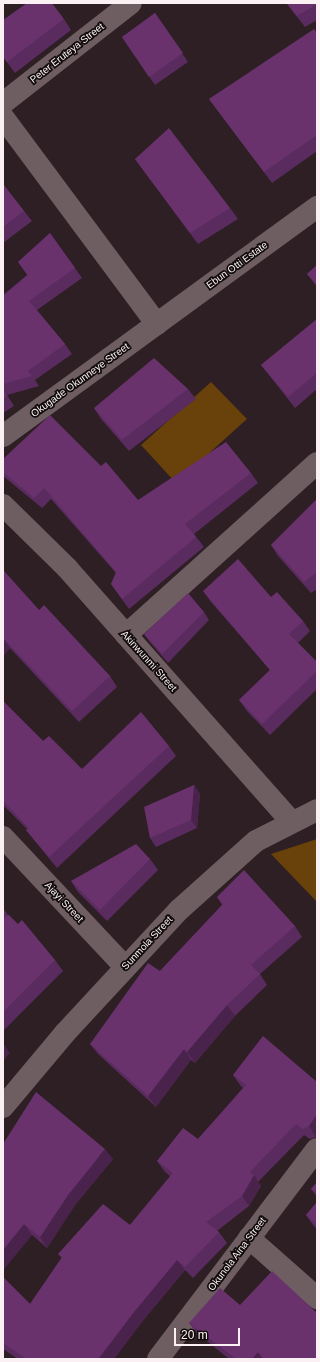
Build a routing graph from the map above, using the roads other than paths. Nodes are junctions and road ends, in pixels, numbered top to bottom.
1 (131, 3) edge
2 (3, 103) edge
3 (3, 117) edge
4 (317, 207) edge
5 (157, 324) junction
6 (3, 436) edge
7 (317, 463) edge
8 (3, 505) edge
9 (126, 635) junction
10 (317, 810) edge
11 (291, 821) junction
12 (3, 837) edge
13 (125, 967) junction
14 (3, 1107) edge
15 (317, 1150) edge
16 (249, 1238) junction
17 (317, 1298) edge
18 (158, 1359) edge

1 - 2 street, Peter Eruteya Street
3 - 5 street
4 - 5 street, Ebun Otti Estate
5 - 6 street, Okugade Okunneye Street
7 - 9 street
8 - 9 street, Akinwunmi Street
9 - 11 street, Akinwunmi Street
10 - 11 street, Sunmola Street
11 - 13 street, Sunmola Street
12 - 13 street, Ajayi Street
13 - 14 street, Sunmola Street
15 - 16 street, Okunola Aina Street
16 - 17 street
16 - 18 street, Okunola Aina Street

